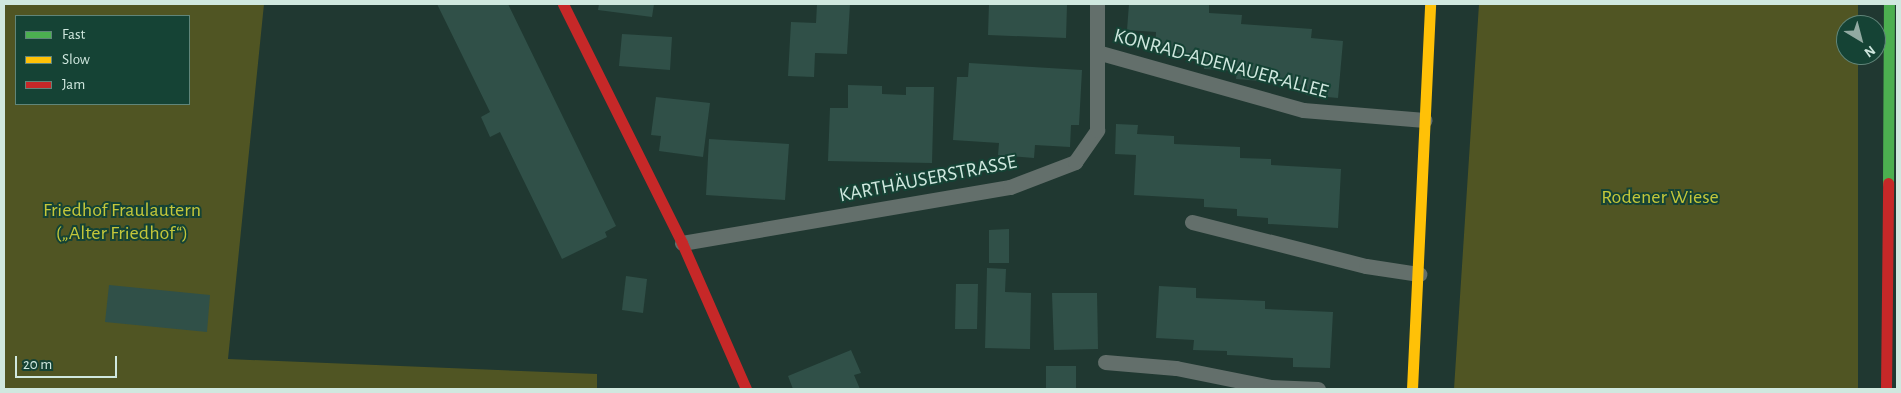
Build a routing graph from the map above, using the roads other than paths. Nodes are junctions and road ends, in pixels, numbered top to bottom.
1 (563, 4) edge
2 (1097, 4) edge
3 (1430, 4) edge
4 (1889, 4) edge
5 (1097, 52) junction
6 (1425, 120) junction
7 (1192, 222) dead end
8 (1893, 238) edge
9 (682, 243) junction
10 (1419, 274) junction
11 (1105, 362) dead end
12 (746, 389) edge
13 (1318, 389) edge
14 (1412, 389) edge
15 (1886, 389) edge

1 - 9 street
2 - 5 lane, KARTHÄUSERSTRASSE
3 - 6 street
4 - 8 street
5 - 6 lane, KONRAD-ADENAUER-ALLEE
5 - 9 lane, KARTHÄUSERSTRASSE
6 - 10 street
7 - 10 lane
8 - 15 street
9 - 12 street
10 - 14 street
11 - 13 lane

